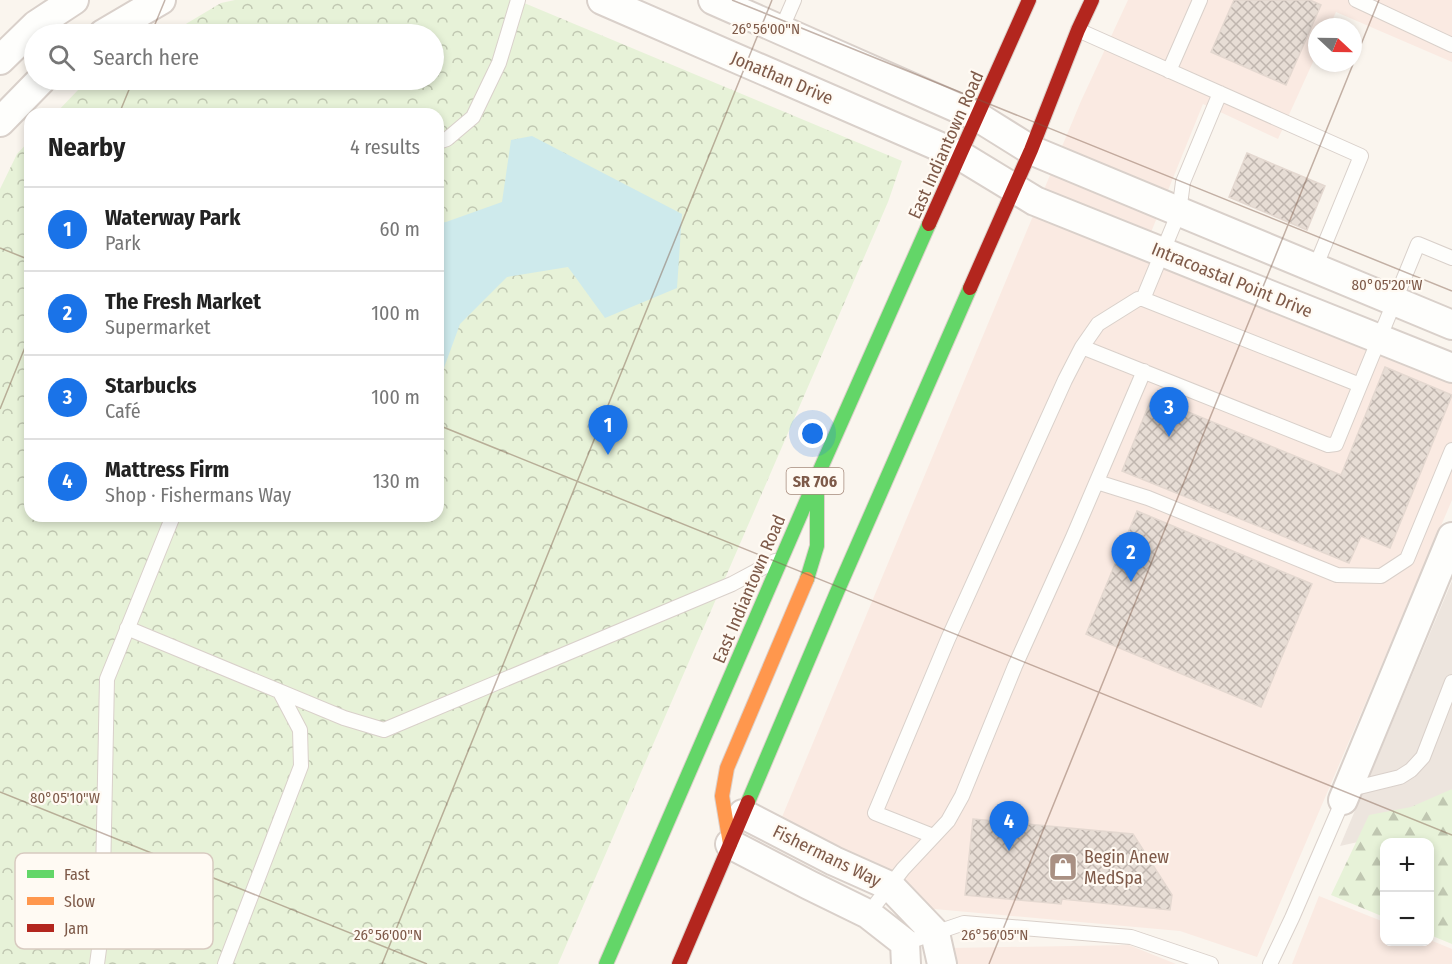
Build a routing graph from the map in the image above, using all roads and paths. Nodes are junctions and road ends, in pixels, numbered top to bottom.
1 (74, 0) edge
2 (161, 0) edge
3 (518, 0) edge
4 (602, 0) edge
5 (713, 0) edge
6 (794, 0) edge
7 (1029, 0) edge
8 (1092, 0) edge
9 (1200, 0) edge
10 (1356, 0) edge
11 (38, 24) edge
12 (120, 24) edge
13 (781, 30) junction
14 (1078, 30) junction
15 (24, 37) edge
16 (1452, 45) edge
17 (0, 60) edge
18 (1169, 71) junction
19 (31, 90) edge
20 (1220, 93) junction
21 (978, 117) junction
22 (0, 122) edge
23 (444, 140) edge
24 (1031, 150) junction
25 (962, 156) junction
26 (1014, 189) junction
27 (1179, 212) junction
28 (1163, 253) junction
29 (1452, 258) edge
30 (1315, 268) junction
31 (1143, 299) junction
32 (1394, 301) junction
33 (1452, 325) edge
34 (1378, 339) junction
35 (1082, 347) junction
36 (1452, 368) edge
37 (1144, 372) junction
38 (1360, 385) junction
39 (1452, 450) edge
40 (816, 479) junction
41 (1097, 482) junction
42 (171, 522) edge
43 (1452, 537) edge
44 (783, 556) junction
45 (127, 628) junction
46 (1452, 682) edge
47 (280, 692) junction
48 (1345, 795) junction
49 (743, 814) junction
50 (933, 836) junction
51 (730, 844) junction
52 (103, 853) edge
53 (890, 886) junction
54 (868, 914) junction
55 (935, 933) junction
56 (99, 949) edge
57 (906, 954) edge
58 (97, 964) edge
59 (225, 964) edge
60 (606, 964) edge
61 (679, 964) edge
62 (942, 964) edge
63 (1211, 964) edge
64 (1270, 964) edge

1 - 11 street
2 - 12 street
3 - 23 lane
4 - 25 street, Jonathan Drive
5 - 13 street
6 - 13 lane
7 - 21 main road, East Indiantown Road / SR 706
8 - 14 main road
9 - 18 lane
10 - 16 lane
13 - 21 street
14 - 18 lane
14 - 24 main road
15 - 17 street
18 - 20 lane
19 - 22 street
20 - 27 lane
20 - 30 lane
21 - 24 street
21 - 25 main road, East Indiantown Road / SR 706
24 - 26 main road
24 - 27 street
25 - 26 street, Jonathan Drive
25 - 40 main road, East Indiantown Road / SR 706
26 - 28 street, Intracoastal Point Drive
26 - 49 main road
27 - 28 lane
27 - 30 street
28 - 31 lane
28 - 34 street, Intracoastal Point Drive
29 - 32 lane
30 - 32 street
31 - 35 lane
31 - 38 lane
32 - 33 street
32 - 34 lane
34 - 36 street, Intracoastal Point Drive
34 - 38 lane
35 - 37 lane
35 - 50 lane
37 - 38 lane
37 - 41 lane
39 - 41 lane
40 - 44 main road, East Indiantown Road / SR 706
40 - 51 main road
41 - 50 lane
42 - 45 lane
43 - 48 street
44 - 47 lane
44 - 60 main road, East Indiantown Road / SR 706
45 - 47 lane
45 - 52 lane
46 - 48 lane
47 - 59 lane
48 - 64 lane
49 - 51 main road
49 - 53 street, Fishermans Way
50 - 53 lane
51 - 54 street, Fishermans Way
51 - 61 main road
53 - 54 lane
53 - 55 street, Fishermans Way
54 - 57 street, Fishermans Way
55 - 57 lane
55 - 62 street
55 - 63 lane
56 - 58 lane

